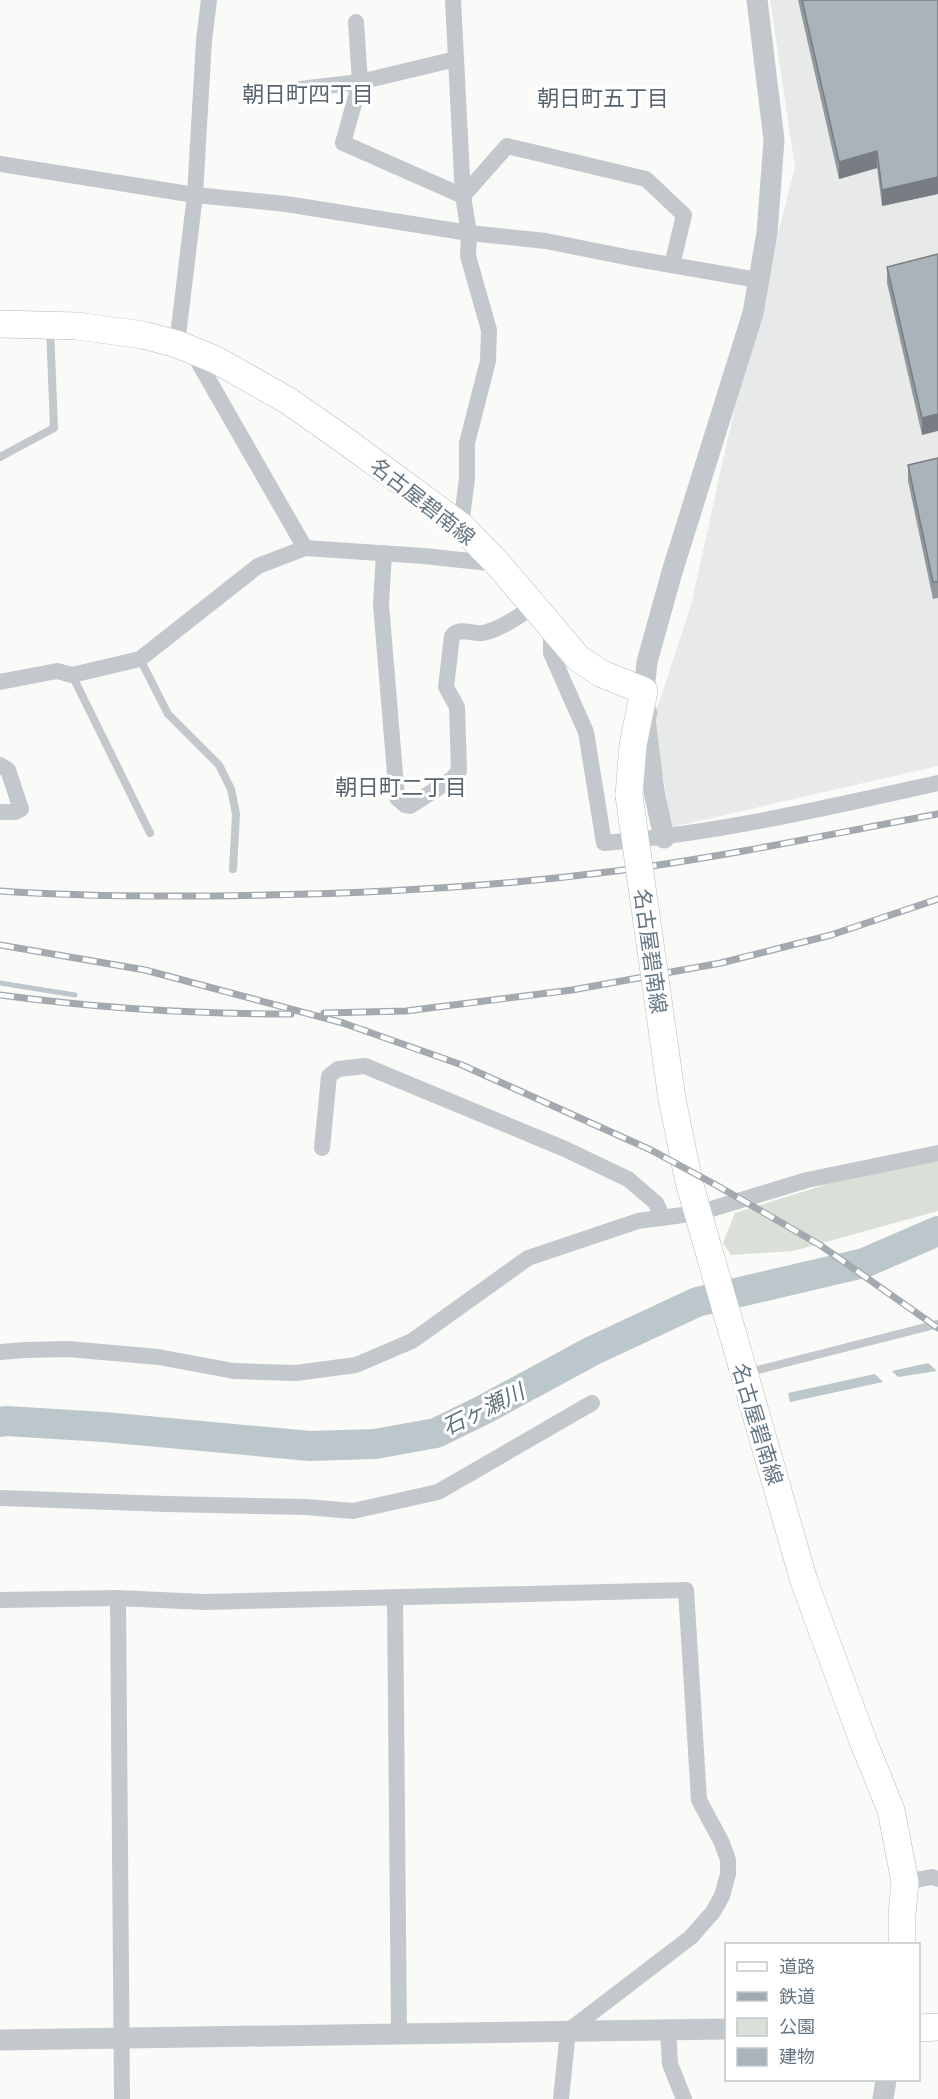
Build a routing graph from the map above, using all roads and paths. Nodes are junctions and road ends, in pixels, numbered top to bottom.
1 (209, 0) edge
2 (453, 0) edge
3 (757, 0) edge
4 (356, 21) dead end
5 (456, 59) junction
6 (360, 82) junction
7 (300, 89) dead end
8 (0, 164) edge
9 (195, 195) junction
10 (463, 196) junction
11 (469, 233) junction
12 (672, 265) junction
13 (758, 280) junction
14 (0, 324) edge
15 (50, 326) junction
16 (184, 347) junction
17 (0, 457) edge
18 (461, 526) junction
19 (305, 548) junction
20 (384, 553) junction
21 (498, 564) junction
22 (672, 572) junction
23 (534, 606) junction
24 (551, 627) junction
25 (140, 659) junction
26 (72, 675) junction
27 (0, 682) edge
28 (644, 692) junction
29 (0, 765) edge
30 (938, 783) edge
31 (0, 812) edge
32 (150, 833) dead end
33 (664, 837) junction
34 (233, 869) dead end
35 (322, 1148) dead end
36 (938, 1153) edge
37 (698, 1212) junction
38 (663, 1218) junction
39 (938, 1324) edge
40 (0, 1352) edge
41 (741, 1367) junction
42 (592, 1403) dead end
43 (0, 1498) edge
44 (395, 1597) junction
45 (118, 1598) junction
46 (0, 1600) edge
47 (938, 1880) edge
48 (905, 1882) junction
49 (902, 1943) edge
50 (938, 2027) edge
51 (920, 2028) edge
52 (668, 2029) junction
53 (725, 2029) edge
54 (568, 2031) junction
55 (399, 2035) junction
56 (121, 2038) junction
57 (0, 2040) edge
58 (886, 2081) edge
59 (122, 2099) edge
60 (561, 2099) edge
61 (684, 2099) edge
62 (883, 2099) edge

1 - 9 street
2 - 5 street
3 - 13 street
4 - 6 street
5 - 6 street
5 - 10 street
6 - 7 street
6 - 10 street
8 - 9 street
9 - 11 street
9 - 16 street
10 - 11 street
10 - 12 street
11 - 12 street
11 - 18 street
12 - 13 street
13 - 22 street
14 - 15 main road, 名古屋碧南線
15 - 16 main road, 名古屋碧南線
15 - 17 lane
16 - 18 main road, 名古屋碧南線
16 - 19 street
18 - 21 main road, 名古屋碧南線
19 - 20 street
19 - 25 street
20 - 21 street
20 - 23 street
21 - 23 main road, 名古屋碧南線
22 - 28 street
22 - 33 street
23 - 24 main road, 名古屋碧南線
24 - 28 main road, 名古屋碧南線
24 - 33 street
25 - 26 street
25 - 34 lane
26 - 27 street
26 - 32 lane
28 - 37 main road, 名古屋碧南線, bridge
29 - 31 street
30 - 33 street
35 - 38 street
36 - 37 street
37 - 38 street
37 - 41 main road, 名古屋碧南線
38 - 40 street
39 - 41 lane
41 - 48 main road, 名古屋碧南線
42 - 43 street
44 - 45 street
44 - 54 street
44 - 55 street
45 - 46 street
45 - 56 street
47 - 48 street
48 - 49 main road, 名古屋碧南線
50 - 51 main road
52 - 53 street
52 - 54 street
52 - 61 street
54 - 55 street
54 - 60 street
55 - 56 street
56 - 57 street
56 - 59 street
58 - 62 street

